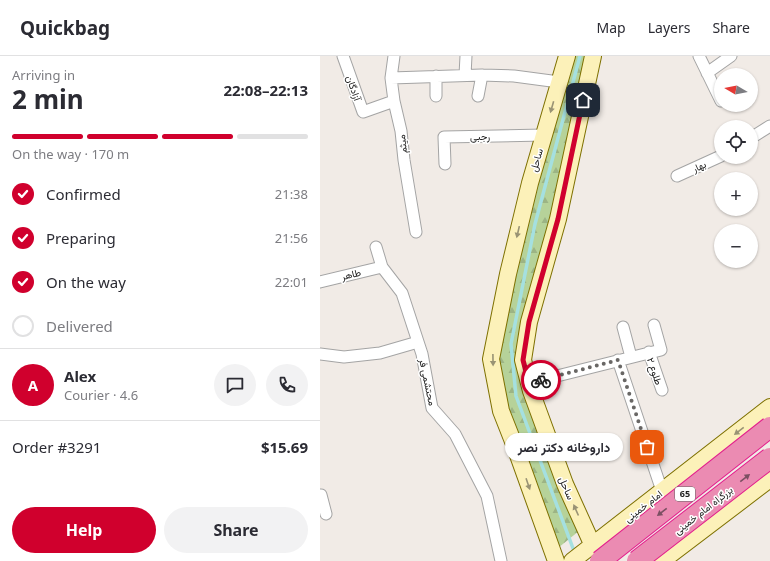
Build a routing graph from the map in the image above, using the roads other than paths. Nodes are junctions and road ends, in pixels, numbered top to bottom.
1 (343, 56) edge
2 (394, 56) edge
3 (466, 56) edge
4 (567, 56) edge
5 (593, 56) edge
6 (699, 56) edge
7 (731, 56) edge
8 (707, 73) junction
9 (466, 75) junction
10 (482, 75) junction
11 (436, 76) junction
12 (391, 78) junction
13 (559, 82) junction
14 (714, 87) edge
15 (436, 96) dead end
16 (478, 96) dead end
17 (394, 101) junction
18 (770, 126) edge
19 (758, 134) edge
20 (544, 136) junction
21 (714, 159) edge
22 (445, 164) dead end
23 (677, 176) dead end
24 (416, 232) dead end
25 (376, 247) dead end
26 (382, 267) junction
27 (320, 282) edge
28 (654, 325) dead end
29 (623, 327) dead end
30 (418, 342) junction
31 (649, 352) junction
32 (320, 354) edge
33 (631, 357) junction
34 (618, 360) junction
35 (529, 383) junction
36 (662, 390) dead end
37 (770, 407) edge
38 (770, 427) edge
39 (770, 458) edge
40 (701, 460) junction
41 (678, 479) junction
42 (770, 479) edge
43 (662, 491) junction
44 (320, 495) edge
45 (733, 507) junction
46 (326, 514) dead end
47 (712, 523) junction
48 (596, 553) edge
49 (501, 561) edge
50 (556, 561) edge
51 (572, 561) edge
52 (637, 561) edge
53 (662, 561) edge

1 - 17 street, آزادگان
2 - 12 street, میثم
3 - 9 street
4 - 13 street, ساحل
5 - 35 street, ساحل
6 - 8 street
7 - 8 street
8 - 14 street
9 - 10 street
9 - 11 street
10 - 13 street
10 - 16 street
11 - 12 street
11 - 15 street
12 - 17 street, میثم
13 -> 20 street, ساحل
17 - 24 street, میثم
18 - 19 street
20 - 22 street, رجبی
20 -> 50 street, ساحل
21 - 23 street, بهار
25 - 26 street
26 - 27 street, طاهر
26 - 30 street, محتشمی فر
28 - 31 street
29 - 33 street
30 - 32 street
30 - 49 street, محتشمی فر
31 - 33 street
31 - 36 street, طلوع ۲
33 - 34 street
34 - 35 street
34 - 43 street
48 -> 35 street, ساحل
37 -> 40 street, امام خمینی
38 -> 48 highway, 65, bridge
52 -> 39 highway, بزرگراه امام خمینی / 65, bridge
40 - 41 street, امام خمینی
40 - 45 street
41 - 43 street, امام خمینی
41 - 47 street
42 - 45 street
43 - 48 street, امام خمینی
44 - 46 street
45 - 47 street
47 - 53 street
48 - 51 street, امام خمینی

